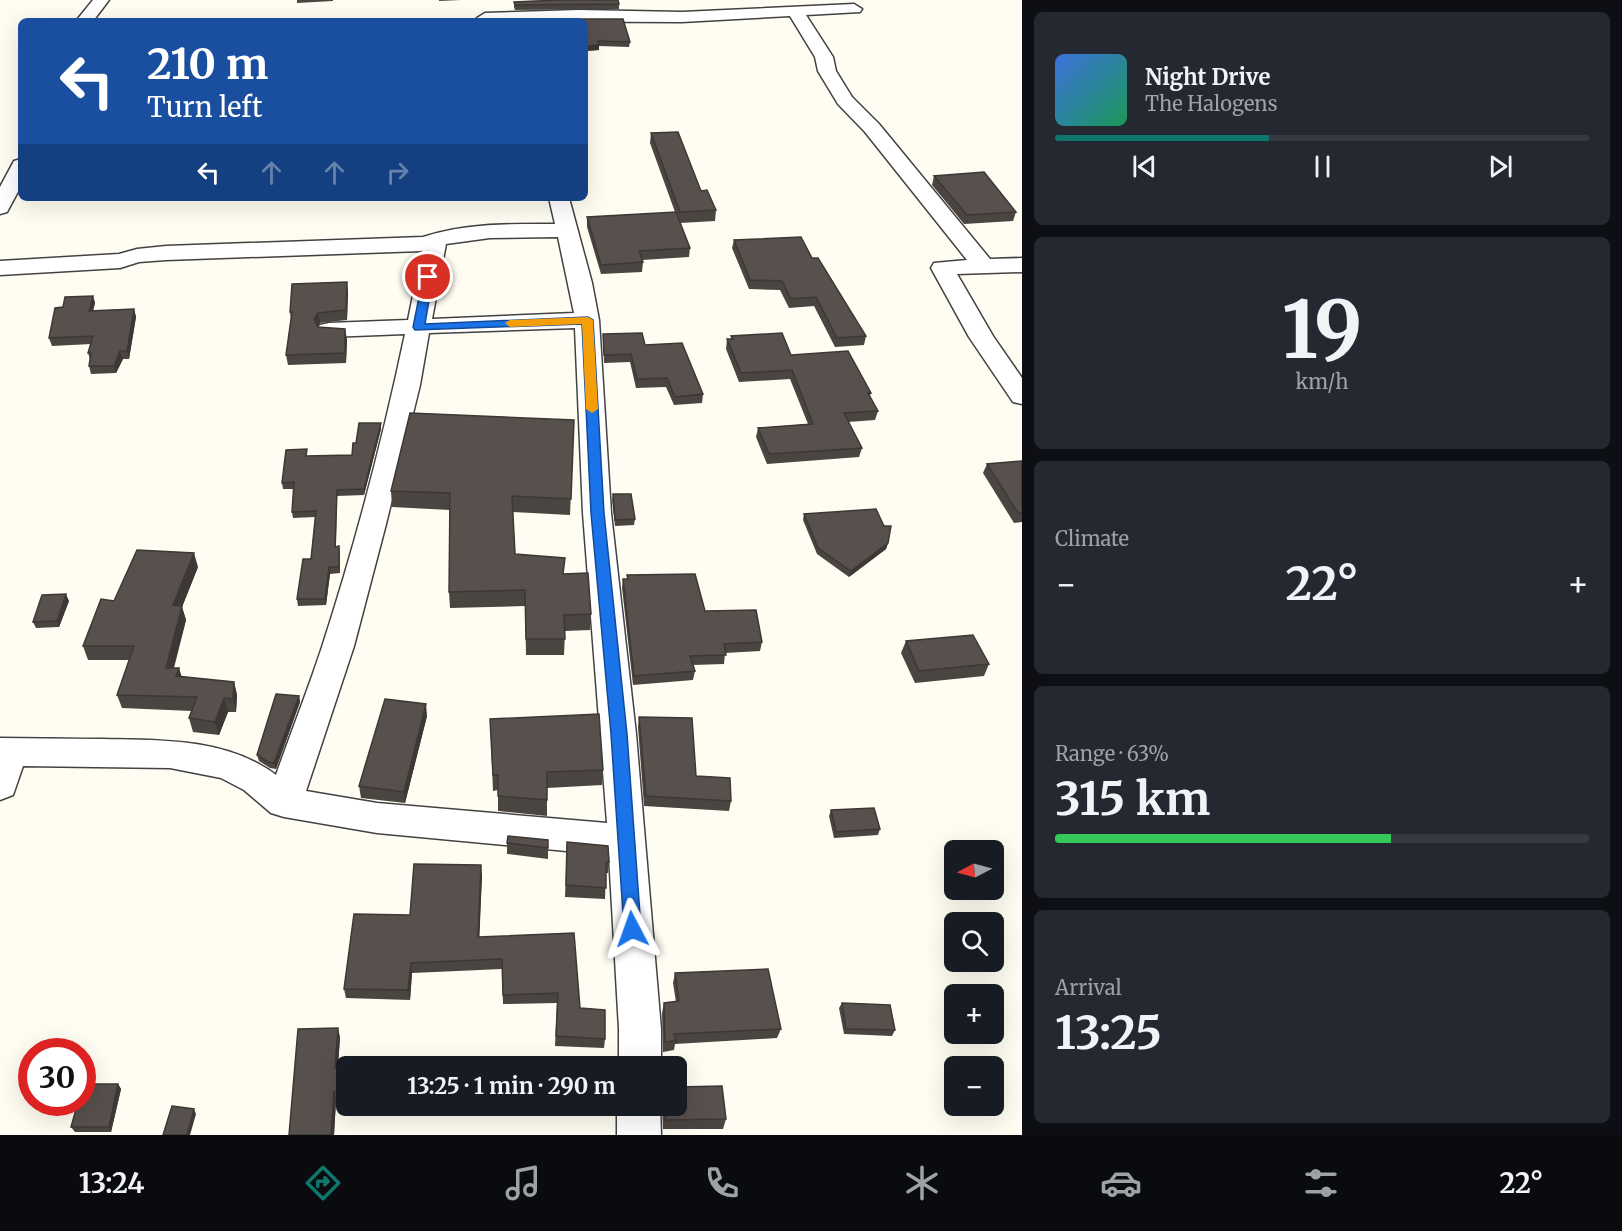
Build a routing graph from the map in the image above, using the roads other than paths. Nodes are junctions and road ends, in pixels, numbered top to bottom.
1 (101, 0) edge
2 (479, 0) edge
3 (854, 9) dead end
4 (795, 11) junction
5 (86, 18) edge
6 (486, 18) edge
7 (509, 18) edge
8 (18, 171) edge
9 (560, 201) edge
10 (0, 208) edge
11 (568, 230) junction
12 (435, 242) junction
13 (982, 265) junction
14 (1022, 265) edge
15 (0, 268) edge
16 (0, 274) edge
17 (0, 284) edge
18 (588, 320) junction
19 (419, 327) junction
20 (329, 330) edge
21 (1022, 396) edge
22 (3, 763) edge
23 (284, 802) junction
24 (626, 841) junction
25 (639, 1056) edge
26 (639, 1116) edge
27 (639, 1135) edge

1 - 5 street
2 - 6 street
3 - 4 street
4 - 7 street
4 - 13 street
8 - 10 street
9 - 11 street
11 - 12 street
11 - 18 street
12 - 15 street
12 - 19 street
13 - 14 street
13 - 21 street
16 - 17 street
18 - 19 street
18 - 24 street
19 - 20 street
19 - 23 street
22 - 23 street
23 - 24 street
24 - 25 street
26 - 27 street

